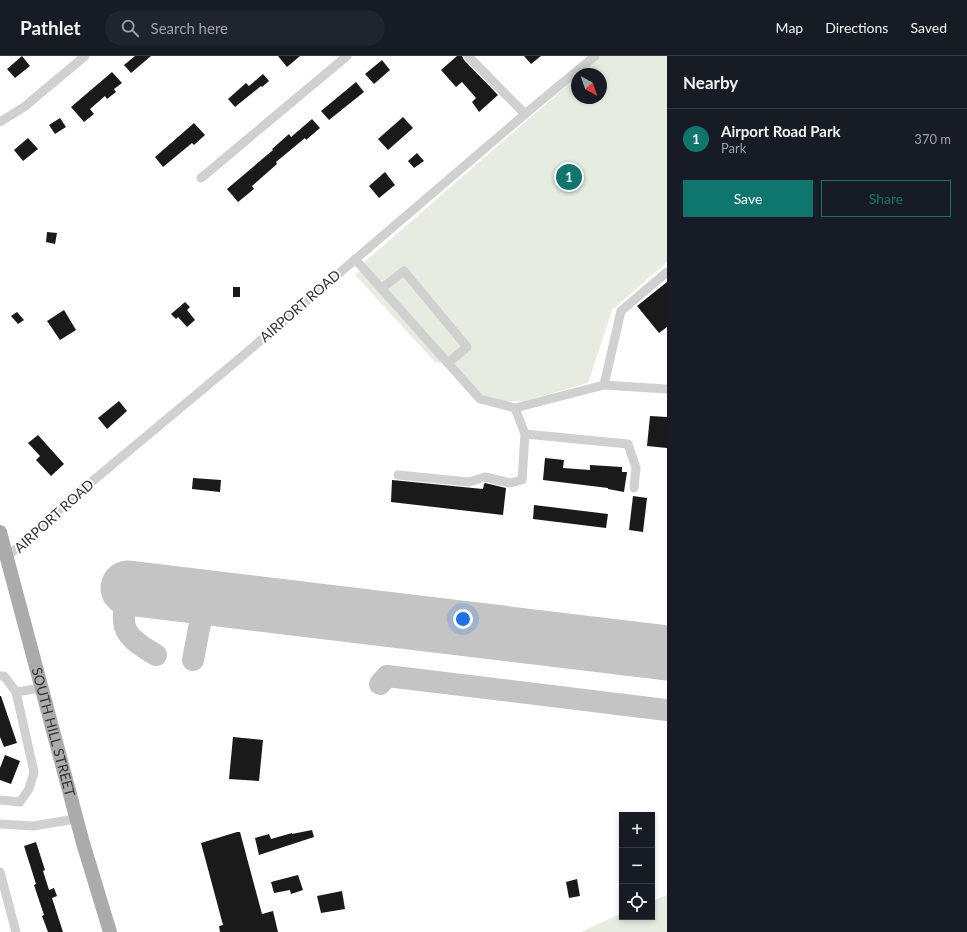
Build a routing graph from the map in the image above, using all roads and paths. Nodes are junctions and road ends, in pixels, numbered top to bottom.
1 (84, 56) edge
2 (347, 56) edge
3 (468, 56) edge
4 (595, 56) edge
5 (525, 114) junction
6 (0, 122) edge
7 (200, 178) dead end
8 (355, 259) junction
9 (667, 272) edge
10 (382, 288) junction
11 (448, 363) junction
12 (604, 385) junction
13 (667, 389) edge
14 (515, 408) junction
15 (525, 434) junction
16 (398, 475) dead end
17 (634, 488) dead end
18 (0, 532) edge
19 (7, 557) junction
20 (0, 676) edge
21 (42, 688) junction
22 (16, 692) junction
23 (0, 800) edge
24 (76, 819) junction
25 (0, 824) edge
26 (0, 872) edge
27 (16, 932) edge
28 (110, 932) edge

1 - 6 street
2 - 7 street
3 - 5 street
4 - 5 street, AIRPORT ROAD
5 - 8 street, AIRPORT ROAD
8 - 10 street
8 - 19 street, AIRPORT ROAD
9 - 12 street
10 - 11 street
10 - 11 street
11 - 14 street
12 - 13 street
12 - 14 street
14 - 15 street
15 - 16 street
15 - 17 street
18 - 19 main road, SOUTH HILL STREET
19 - 21 main road, SOUTH HILL STREET
20 - 22 street
21 - 22 street
21 - 24 main road, SOUTH HILL STREET
22 - 23 street
24 - 25 street
24 - 28 main road, SOUTH HILL STREET
26 - 27 street

